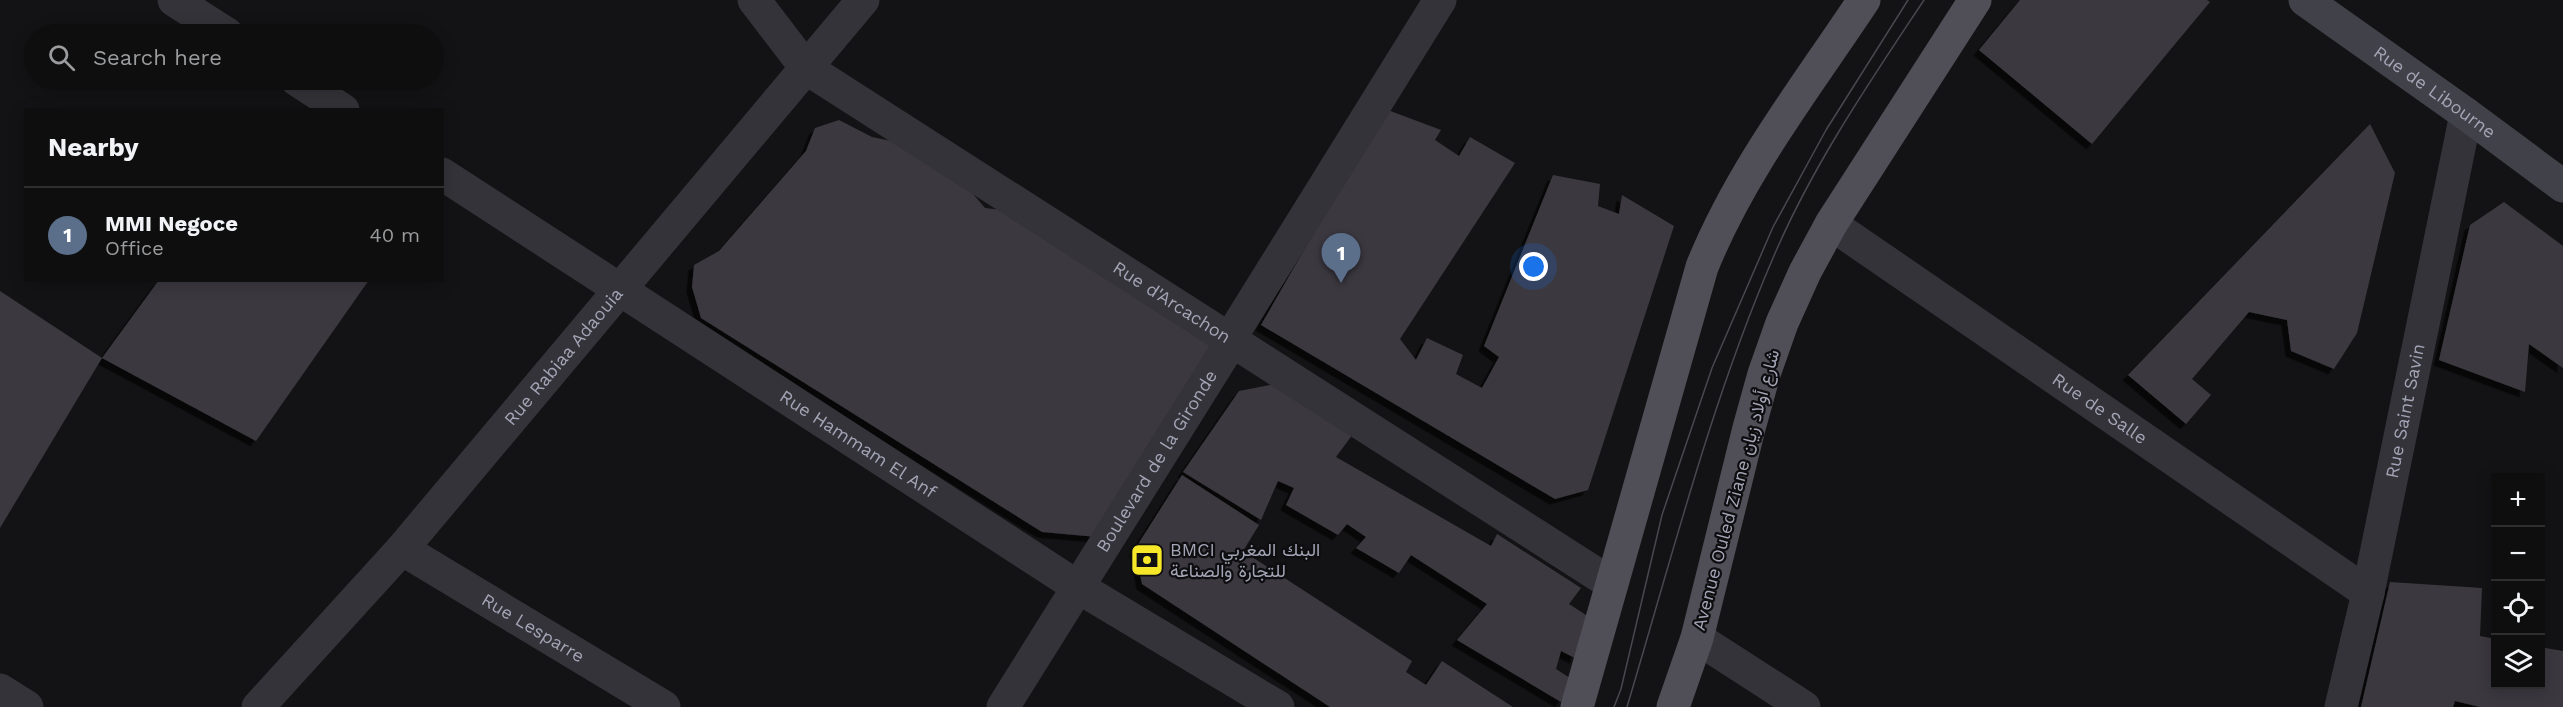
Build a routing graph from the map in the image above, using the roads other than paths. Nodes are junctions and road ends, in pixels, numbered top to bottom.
1 (174, 0) edge
2 (754, 0) edge
3 (863, 0) edge
4 (1440, 0) edge
5 (1864, 0) edge
6 (1974, 0) edge
7 (2305, 0) edge
8 (211, 24) edge
9 (806, 68) junction
10 (312, 90) edge
11 (340, 108) edge
12 (2466, 114) junction
13 (444, 175) edge
14 (2563, 186) edge
15 (1831, 224) junction
16 (621, 288) junction
17 (1229, 340) junction
18 (402, 549) junction
19 (1612, 584) junction
20 (1078, 587) junction
21 (2368, 593) junction
22 (1697, 638) junction
23 (0, 690) edge
24 (27, 707) edge
25 (258, 707) edge
26 (664, 707) edge
27 (1003, 707) edge
28 (1278, 707) edge
29 (1577, 707) edge
30 (1673, 707) edge
31 (1804, 707) edge
32 (2341, 707) edge

1 - 8 street
2 - 9 street, Rue d'Arcachon
3 - 9 street, Rue Rabiaa Adaouia
4 - 17 street, Boulevard de la Gironde
5 - 19 main road
6 - 15 main road, Avenue Ouled Ziane شارع أولاد زيان
7 - 12 main road, Rue de Libourne
9 - 16 street, Rue Rabiaa Adaouia
9 - 17 street, Rue d'Arcachon
10 - 11 street
12 - 14 main road, Rue de Libourne
12 - 21 street, Rue Saint Savin
13 - 16 street, Rue Hammam El Anf
15 - 21 street, Rue de Salle
15 - 22 main road, Avenue Ouled Ziane شارع أولاد زيان
16 - 18 street, Rue Rabiaa Adaouia
16 - 20 street, Rue Hammam El Anf
17 - 19 street, Rue d'Arcachon
17 - 20 street, Boulevard de la Gironde
18 - 25 street, Rue Rabiaa Adaouia
18 - 26 street, Rue Lesparre
19 - 29 main road
20 - 27 street, Boulevard de la Gironde
20 - 28 street, Rue Hammam El Anf
21 - 32 street, Rue Saint Savin
22 - 30 main road, Avenue Ouled Ziane شارع أولاد زيان
22 - 31 street
23 - 24 street

